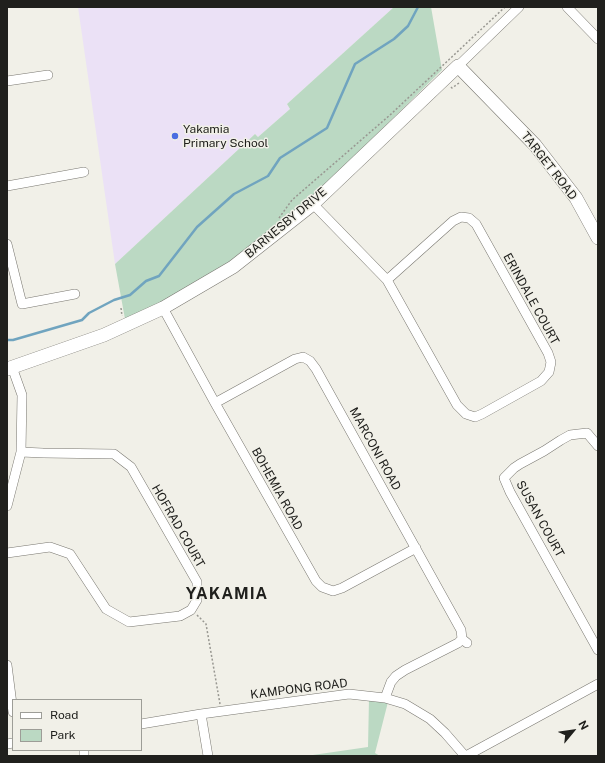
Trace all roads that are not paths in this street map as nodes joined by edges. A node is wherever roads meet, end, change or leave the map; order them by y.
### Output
1 (519, 7) edge
2 (567, 7) edge
3 (598, 39) edge
4 (458, 66) junction
5 (48, 75) dead end
6 (7, 81) edge
7 (84, 172) dead end
8 (7, 186) edge
9 (313, 204) junction
10 (598, 238) edge
11 (7, 244) edge
12 (387, 280) junction
13 (75, 294) dead end
14 (163, 308) junction
15 (10, 368) edge
16 (215, 403) junction
17 (598, 446) edge
18 (21, 452) junction
19 (7, 506) edge
20 (416, 548) junction
21 (7, 553) edge
22 (598, 650) edge
23 (7, 666) edge
24 (598, 684) edge
25 (385, 698) junction
26 (12, 704) edge
27 (201, 714) junction
28 (142, 724) edge
29 (208, 756) edge
30 (465, 756) edge

1 - 4 street, BARNESBY DRIVE
2 - 3 street
4 - 9 street, BARNESBY DRIVE
4 - 10 street, TARGET ROAD
5 - 6 street
7 - 8 street
9 - 12 street, ERINDALE COURT
9 - 14 street, BARNESBY DRIVE
11 - 13 street
12 - 12 street, ERINDALE COURT
14 - 15 street, BARNESBY DRIVE
14 - 16 street, BOHEMIA ROAD
15 - 18 street
16 - 20 street, BOHEMIA ROAD
16 - 20 street, MARCONI ROAD
17 - 22 street, SUSAN COURT
18 - 19 street
18 - 21 street, HOFRAD COURT
20 - 25 street, MARCONI ROAD
23 - 26 street
24 - 30 street
25 - 27 street, KAMPONG ROAD
25 - 30 street, KAMPONG ROAD
27 - 28 street, KAMPONG ROAD
27 - 29 street

